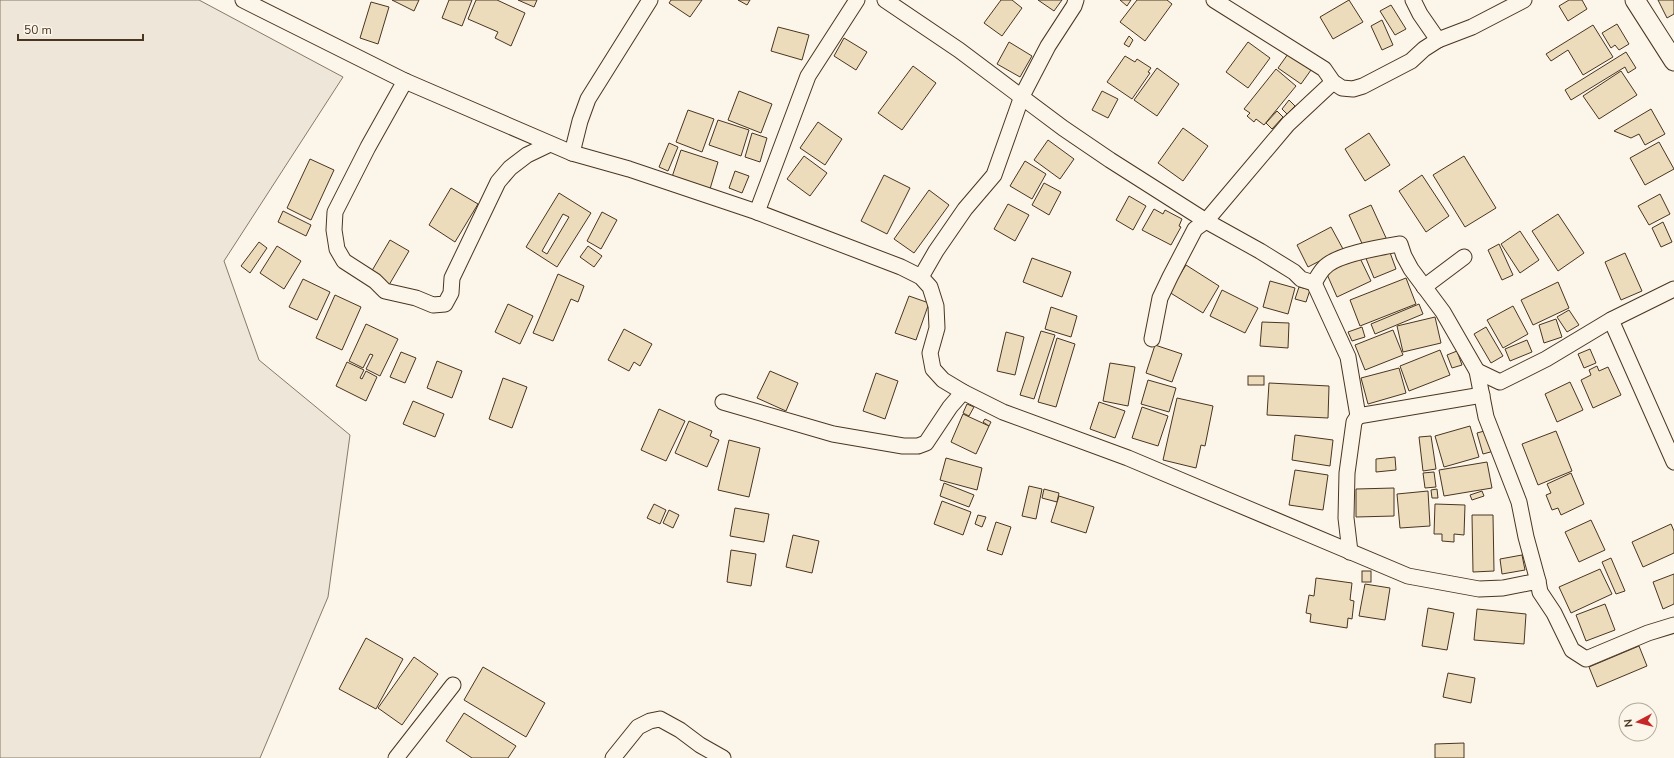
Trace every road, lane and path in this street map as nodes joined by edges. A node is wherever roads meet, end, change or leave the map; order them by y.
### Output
1 (243, 0) edge
2 (650, 0) edge
3 (857, 0) edge
4 (885, 0) edge
5 (1076, 0) edge
6 (1214, 0) edge
7 (1413, 0) edge
8 (1524, 0) edge
9 (1634, 0) edge
10 (1438, 40) junction
11 (1674, 61) edge
12 (405, 81) junction
13 (1333, 82) junction
14 (1022, 96) junction
15 (550, 144) junction
16 (572, 153) junction
17 (757, 212) junction
18 (1206, 221) junction
19 (1464, 257) dead end
20 (921, 277) junction
21 (1314, 283) junction
22 (1424, 287) junction
23 (1674, 289) edge
24 (1611, 320) junction
25 (1152, 339) dead end
26 (1477, 371) junction
27 (963, 392) junction
28 (1482, 395) junction
29 (723, 402) dead end
30 (1358, 416) junction
31 (1674, 462) edge
32 (1350, 552) junction
33 (1538, 581) junction
34 (1674, 625) edge
35 (453, 685) dead end
36 (396, 758) edge
37 (613, 758) edge
38 (723, 758) edge

1 - 12 street
2 - 16 street
3 - 17 street
4 - 14 street
5 - 14 street
6 - 13 street
7 - 10 street
8 - 10 street
9 - 11 street
10 - 13 street
12 - 15 street
12 - 15 street
13 - 18 street
14 - 18 street
14 - 20 street
15 - 16 street
16 - 17 street
17 - 20 street
18 - 21 street
18 - 25 street
19 - 22 street
20 - 27 street
21 - 22 street
21 - 30 street
22 - 26 street
23 - 24 street
24 - 26 street
24 - 31 street
26 - 28 street
27 - 29 street
27 - 32 street
28 - 30 street
28 - 33 street
30 - 32 street
32 - 33 street
33 - 34 street
35 - 36 street
37 - 38 street

